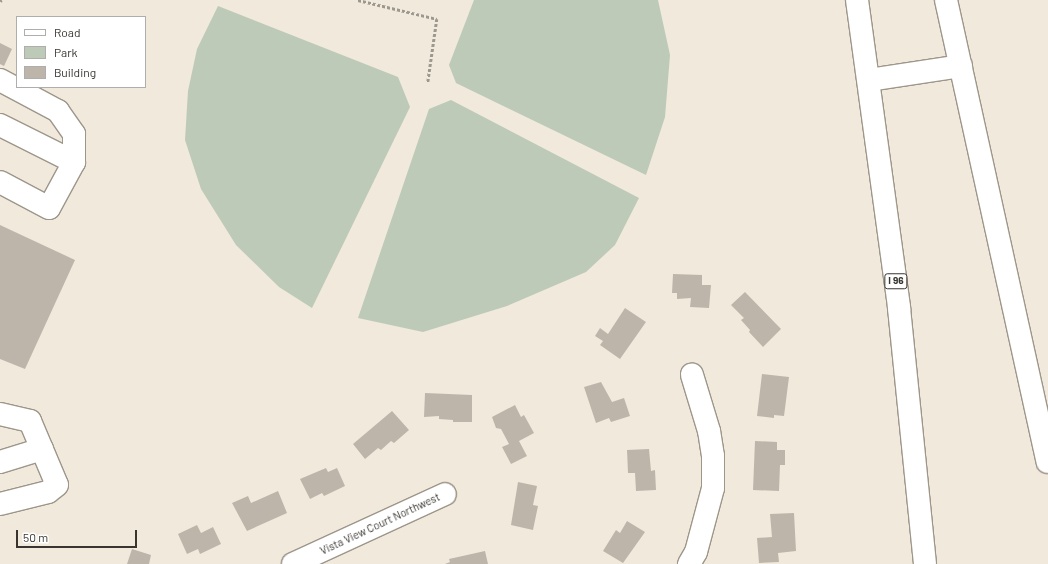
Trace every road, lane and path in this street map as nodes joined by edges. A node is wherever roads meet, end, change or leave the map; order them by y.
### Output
1 (358, 0) edge
2 (857, 0) edge
3 (946, 0) edge
4 (961, 66) junction
5 (0, 80) edge
6 (868, 80) junction
7 (428, 82) dead end
8 (0, 125) edge
9 (74, 162) junction
10 (0, 182) edge
11 (692, 375) dead end
12 (0, 414) edge
13 (42, 450) junction
14 (0, 462) edge
15 (1048, 462) edge
16 (445, 494) dead end
17 (0, 504) edge
18 (293, 564) edge
19 (689, 564) edge
20 (925, 564) edge

1 - 7 path
2 - 6 main road, I 96
3 - 4 main road
4 - 6 main road
4 - 15 main road
5 - 9 main road
6 - 20 main road, I 96
8 - 9 main road
9 - 10 main road
11 - 19 main road
12 - 13 main road
13 - 14 main road
13 - 17 main road
16 - 18 main road, Vista View Court Northwest

